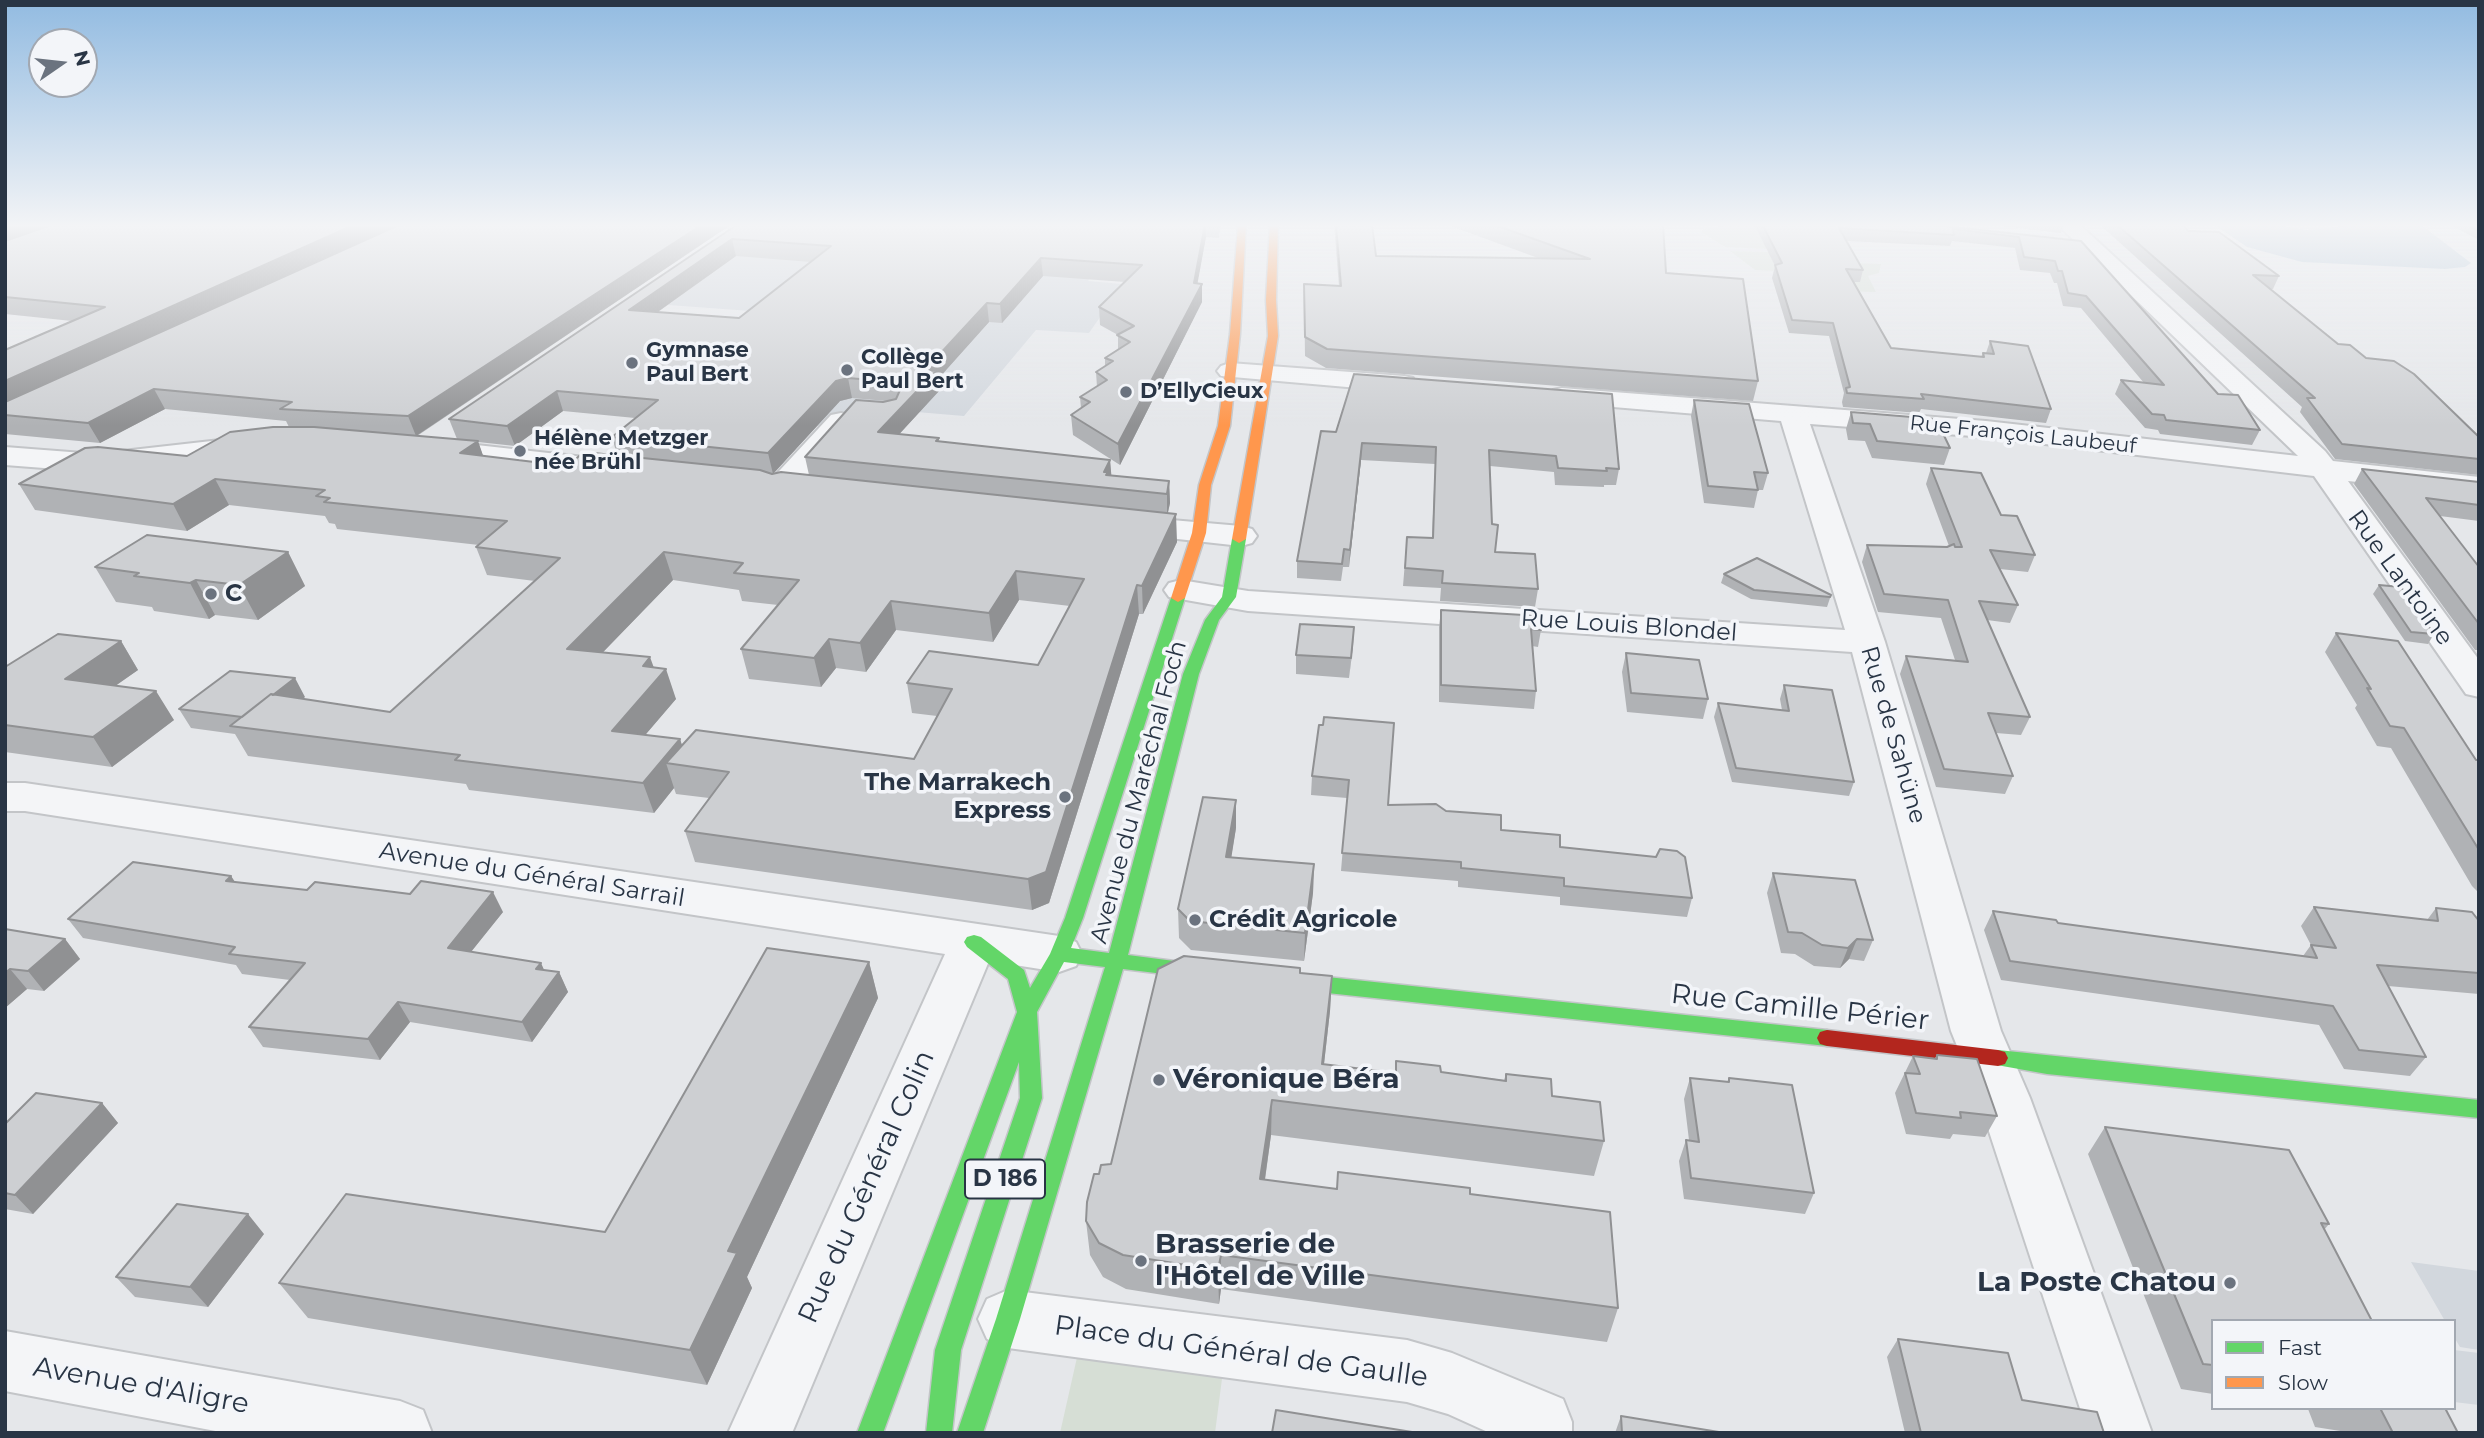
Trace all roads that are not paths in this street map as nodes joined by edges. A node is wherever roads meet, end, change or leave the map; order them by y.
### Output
1 (1237, 291) edge
2 (1271, 291) edge
3 (2139, 291) edge
4 (1230, 371) junction
5 (1269, 372) junction
6 (1425, 385) edge
7 (1534, 394) edge
8 (864, 410) edge
9 (1793, 415) junction
10 (456, 425) edge
11 (272, 443) edge
12 (5, 456) edge
13 (2323, 468) junction
14 (645, 473) edge
15 (2479, 486) edge
16 (820, 493) edge
17 (1097, 522) edge
18 (1199, 533) junction
19 (1241, 536) junction
20 (1181, 590) junction
21 (1229, 597) junction
22 (1867, 642) junction
23 (2479, 686) edge
24 (5, 797) edge
25 (974, 942) junction
26 (1059, 954) junction
27 (1116, 962) junction
28 (1227, 974) edge
29 (1268, 979) edge
30 (1027, 1012) junction
31 (1987, 1057) junction
32 (2479, 1109) edge
33 (1008, 1319) junction
34 (5, 1361) edge
35 (1540, 1427) edge
36 (400, 1433) edge
37 (760, 1433) edge
38 (870, 1433) edge
39 (939, 1433) edge
40 (970, 1433) edge
41 (2120, 1433) edge

1 - 4 main road, Avenue du Maréchal Foch / D 186
2 - 5 main road, Avenue du Maréchal Foch / D 186
3 - 13 street, Rue Lantoine
4 - 5 street
4 - 18 main road, Avenue du Maréchal Foch / D 186
5 - 6 street
5 - 19 main road, Avenue du Maréchal Foch / D 186
7 - 9 street, Rue François Laubeuf
8 - 16 street
9 - 13 street, Rue François Laubeuf
9 - 22 street, Rue de Sahüne
10 - 14 street
11 - 12 street
13 - 15 street, Rue François Laubeuf
13 - 23 street, Rue Lantoine
17 - 18 street
18 - 19 street
18 - 20 main road, Avenue du Maréchal Foch / D 186
19 - 21 main road, Avenue du Maréchal Foch / D 186
20 - 21 street, Rue Louis Blondel
20 - 26 main road, Avenue du Maréchal Foch / D 186
21 - 22 street, Rue Louis Blondel
21 - 27 main road, Avenue du Maréchal Foch / D 186
22 - 31 street, Rue de Sahüne
24 - 25 street, Avenue du Général Sarrail
25 - 26 street, Avenue du Général Sarrail
25 - 30 main road, D 186
25 - 37 street, Rue du Général Colin
26 - 27 main road, Avenue du Maréchal Foch
26 - 30 main road, Avenue du Maréchal Foch / D 186
27 - 28 main road
27 - 33 main road, Avenue du Maréchal Foch / D 186
29 - 31 main road, Rue Camille Périer
30 - 38 main road, Avenue du Maréchal Foch / D 186
30 - 39 main road, D 186
31 - 32 main road, Rue Camille Périer
31 - 41 street, Rue de Sahüne
33 - 35 street, Place du Général de Gaulle
33 - 40 main road, Avenue du Maréchal Foch / D 186
34 - 36 street, Avenue d'Aligre

